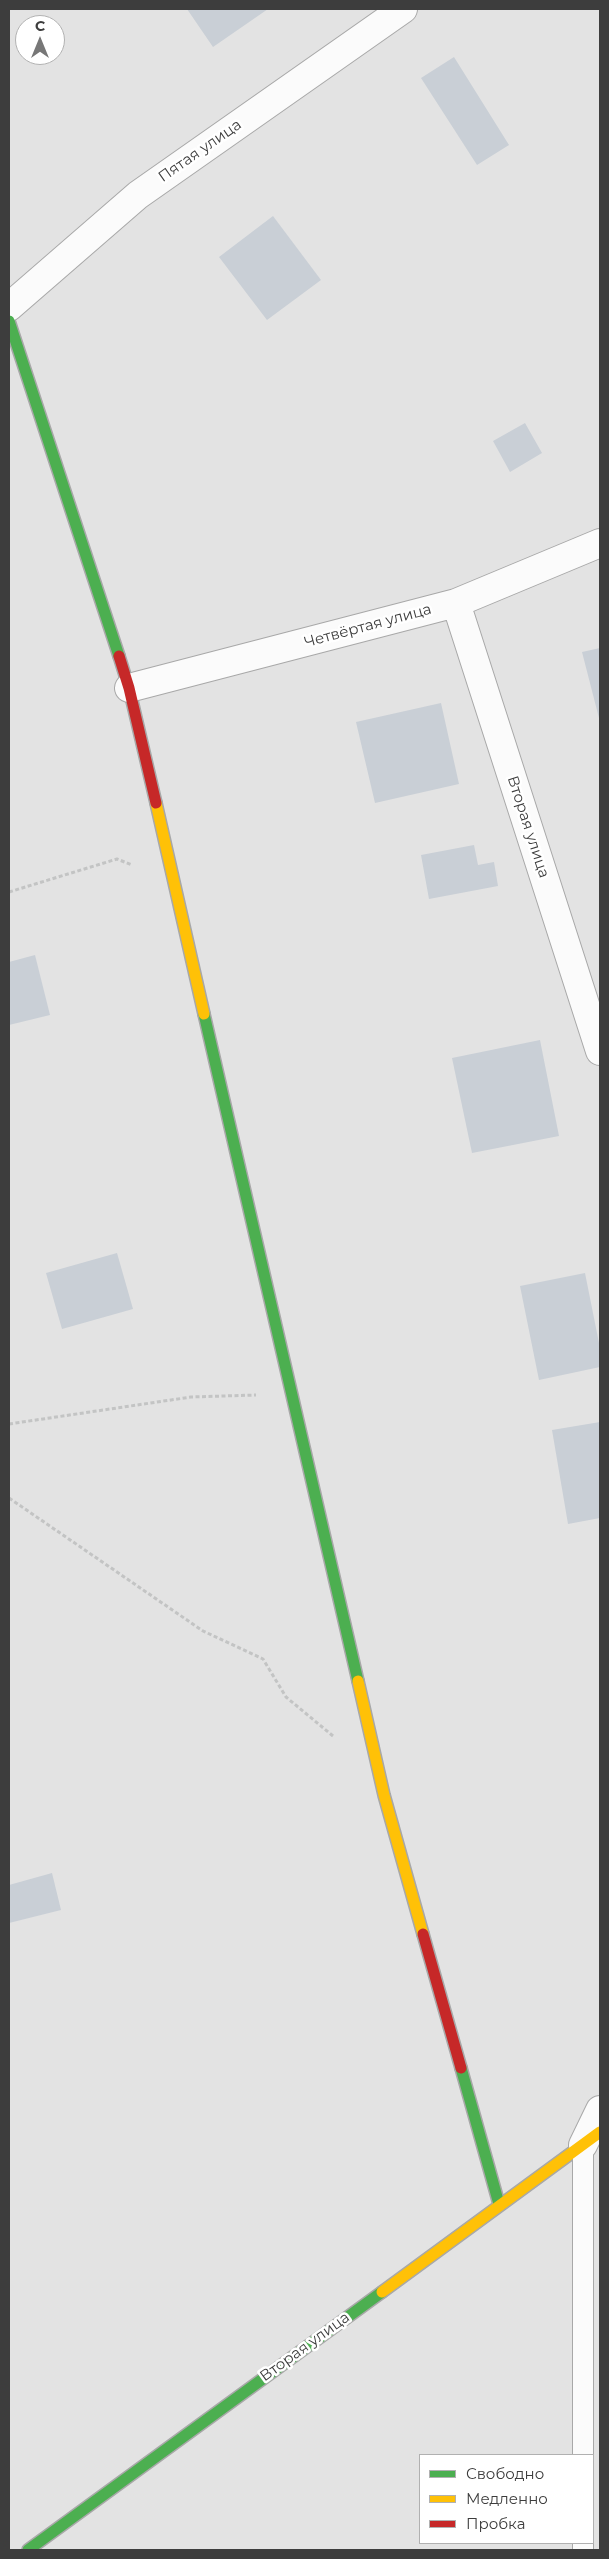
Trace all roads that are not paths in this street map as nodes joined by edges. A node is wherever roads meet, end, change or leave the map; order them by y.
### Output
1 (403, 9) edge
2 (9, 307) edge
3 (9, 321) edge
4 (600, 543) edge
5 (456, 603) junction
6 (129, 688) junction
7 (600, 1051) edge
8 (600, 2110) edge
9 (592, 2138) edge
10 (499, 2204) junction
11 (583, 2454) edge
12 (28, 2550) edge

1 - 2 street, Пятая улица
3 - 6 street
4 - 5 street, Четвёртая улица
5 - 6 street, Четвёртая улица
5 - 7 street, Вторая улица
6 - 10 street
8 - 9 street, Вторая улица
9 - 10 street, Вторая улица
9 - 11 lane
10 - 12 street, Вторая улица

